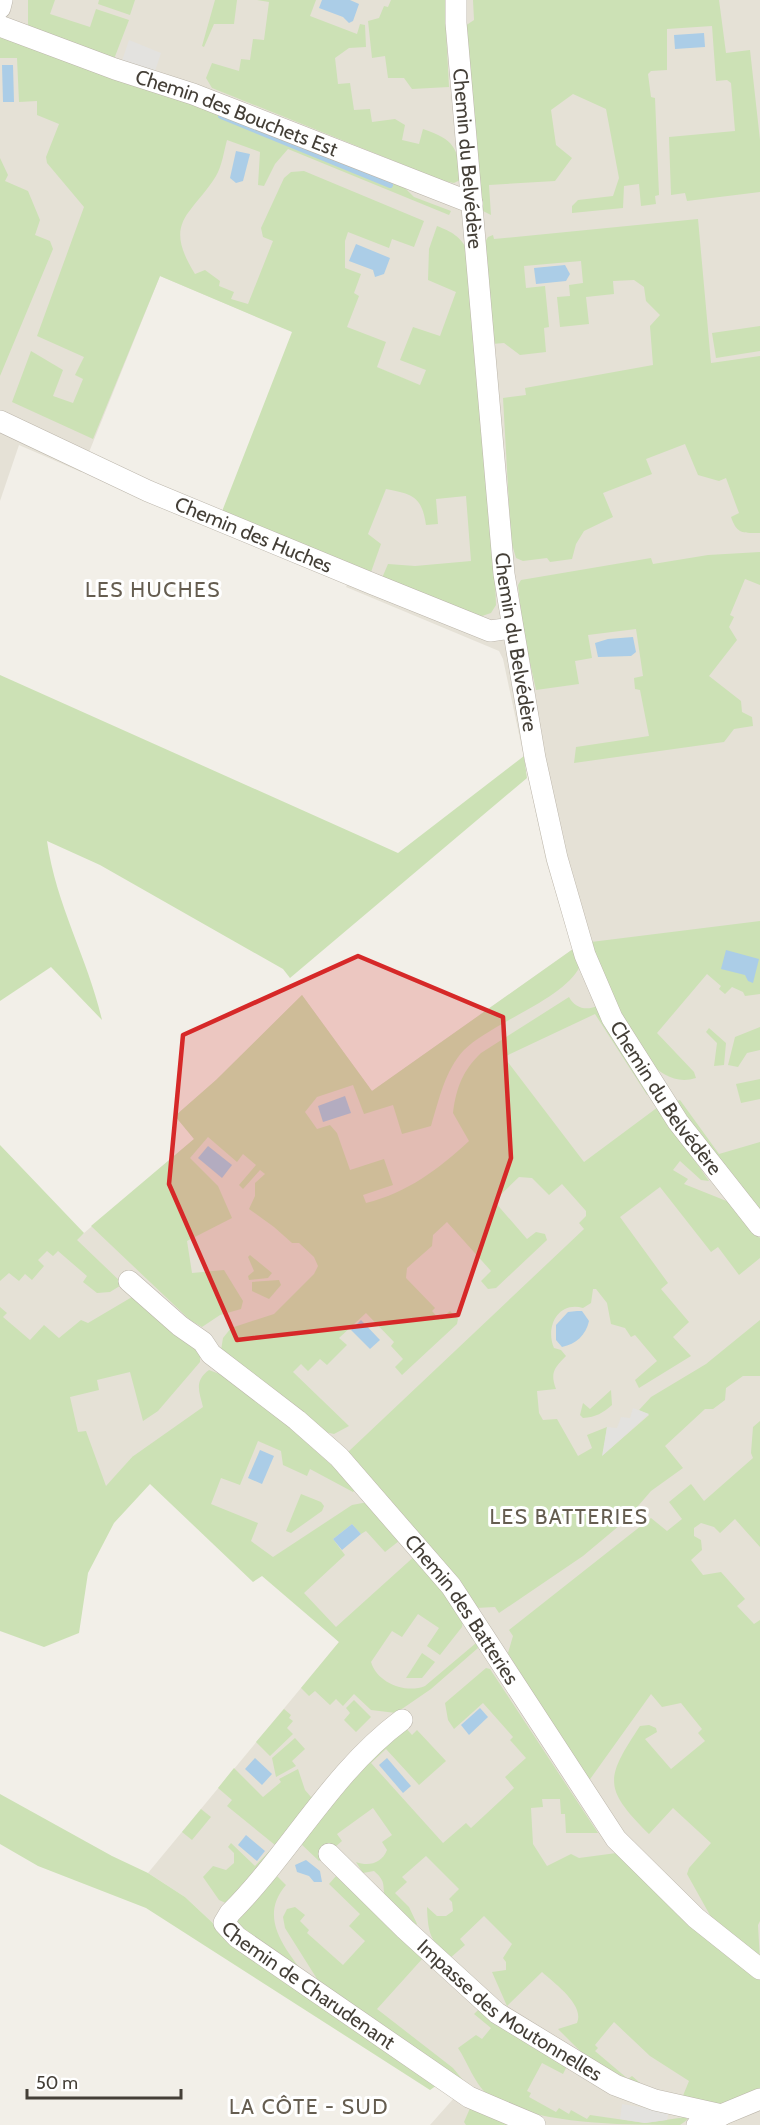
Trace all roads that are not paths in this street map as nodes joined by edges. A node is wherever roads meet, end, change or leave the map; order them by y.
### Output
1 (2, 0) edge
2 (456, 0) edge
3 (0, 8) edge
4 (0, 26) edge
5 (472, 202) junction
6 (0, 421) edge
7 (512, 628) junction
8 (760, 1226) edge
9 (129, 1281) dead end
10 (402, 1720) dead end
11 (329, 1854) dead end
12 (760, 1969) edge
13 (760, 2099) edge
14 (722, 2115) junction
15 (535, 2125) edge
16 (697, 2125) edge

1 - 3 street
2 - 5 street, Chemin du Belvédère
4 - 5 street, Chemin des Bouchets Est
5 - 7 street, Chemin du Belvédère
6 - 7 street, Chemin des Huches
7 - 8 street, Chemin du Belvédère
9 - 12 street, Chemin des Batteries
10 - 15 street, Chemin de Charudenant
11 - 14 street, Impasse des Moutonnelles
13 - 14 street
14 - 16 street

